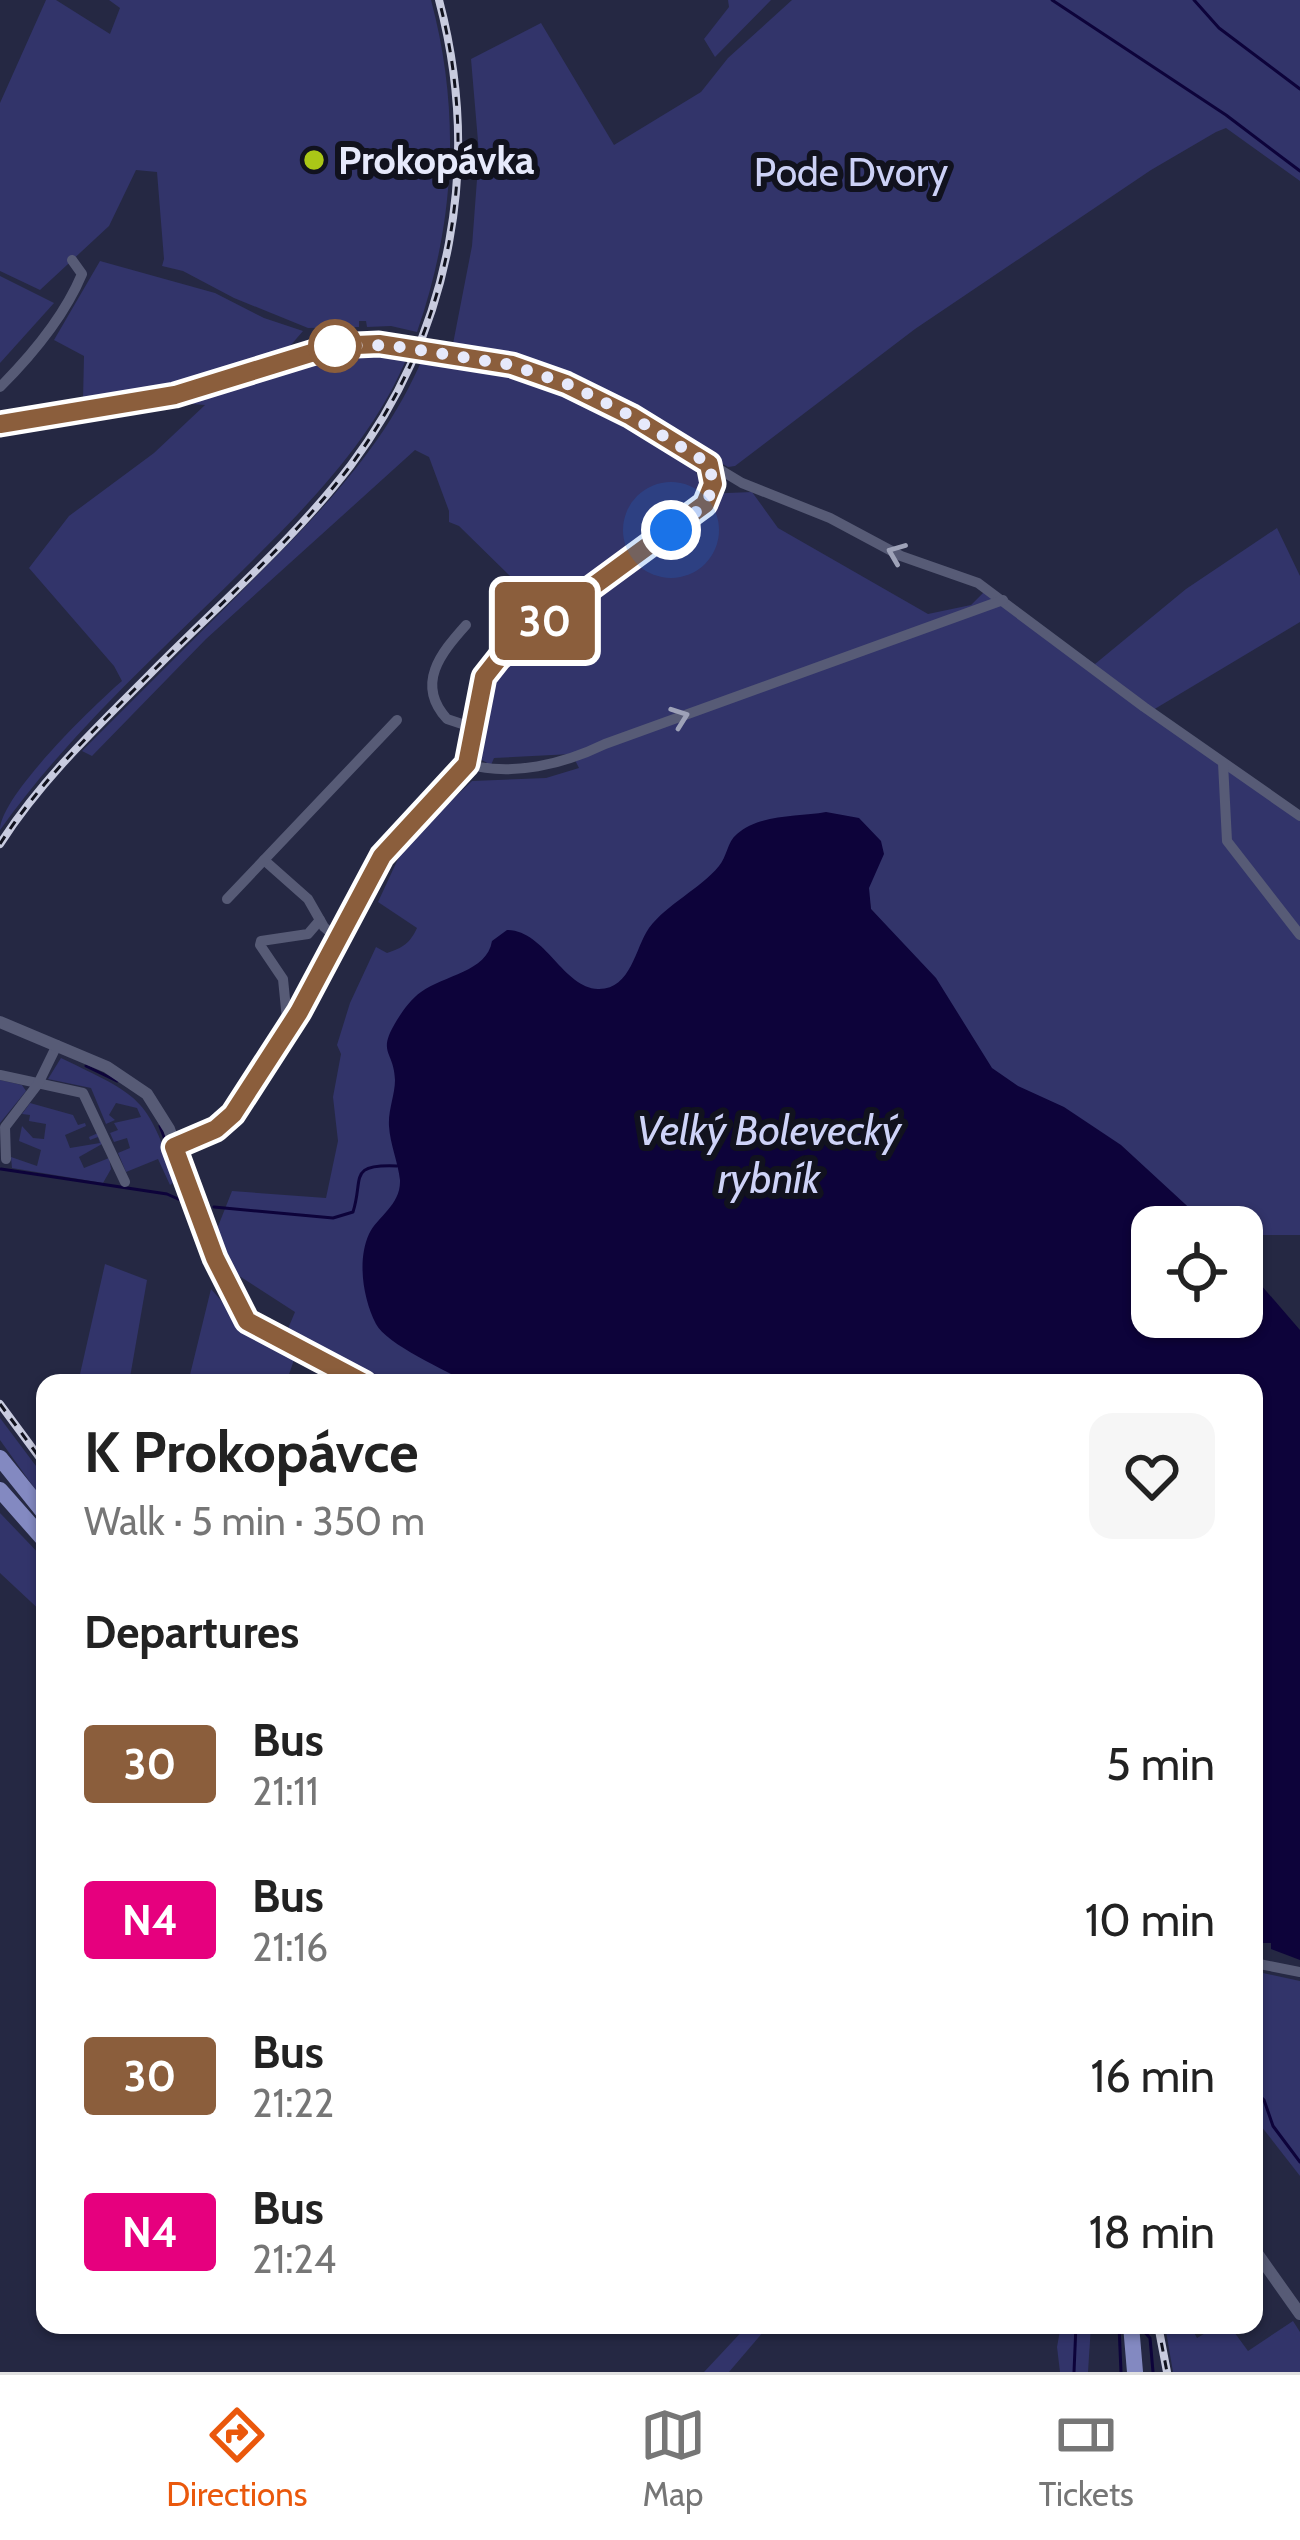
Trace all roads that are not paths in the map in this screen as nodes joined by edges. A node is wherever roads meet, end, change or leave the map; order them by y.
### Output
1 (72, 260) dead end
2 (0, 386) edge
3 (0, 424) edge
4 (709, 464) junction
5 (1003, 600) junction
6 (466, 625) dead end
7 (397, 720) dead end
8 (474, 728) junction
9 (1223, 763) junction
10 (467, 764) junction
11 (1300, 816) edge
12 (264, 860) junction
13 (227, 899) dead end
14 (320, 920) junction
15 (1300, 935) edge
16 (338, 939) junction
17 (283, 979) junction
18 (311, 990) junction
19 (0, 1022) edge
20 (288, 1029) junction
21 (56, 1045) junction
22 (0, 1075) edge
23 (38, 1084) junction
24 (174, 1147) junction
25 (5, 1159) dead end
26 (125, 1182) dead end
27 (347, 1374) edge
28 (0, 1458) edge
29 (0, 1490) edge
30 (36, 1503) edge
31 (36, 1531) edge
32 (1263, 1965) edge
33 (1300, 1972) edge
34 (1263, 2262) edge
35 (1300, 2314) edge
36 (1132, 2334) edge
37 (1136, 2372) edge

1 - 2 street
3 - 4 street, bridge
5 -> 4 street
4 - 8 street
5 - 9 street
10 -> 5 street
6 - 8 street
7 - 12 street
8 - 10 street
9 - 11 street
9 - 15 street
10 - 16 street
12 - 13 street
12 - 14 street
14 - 16 street
14 - 17 street
16 - 18 street
17 - 18 street
17 - 20 street
18 - 20 street
19 - 21 street
20 - 24 street
21 - 23 street
21 - 24 street
22 - 23 street
23 - 25 street
23 - 26 street
24 - 27 street
28 - 30 main road
29 - 31 main road
32 - 33 street
34 - 35 street
36 - 37 main road

